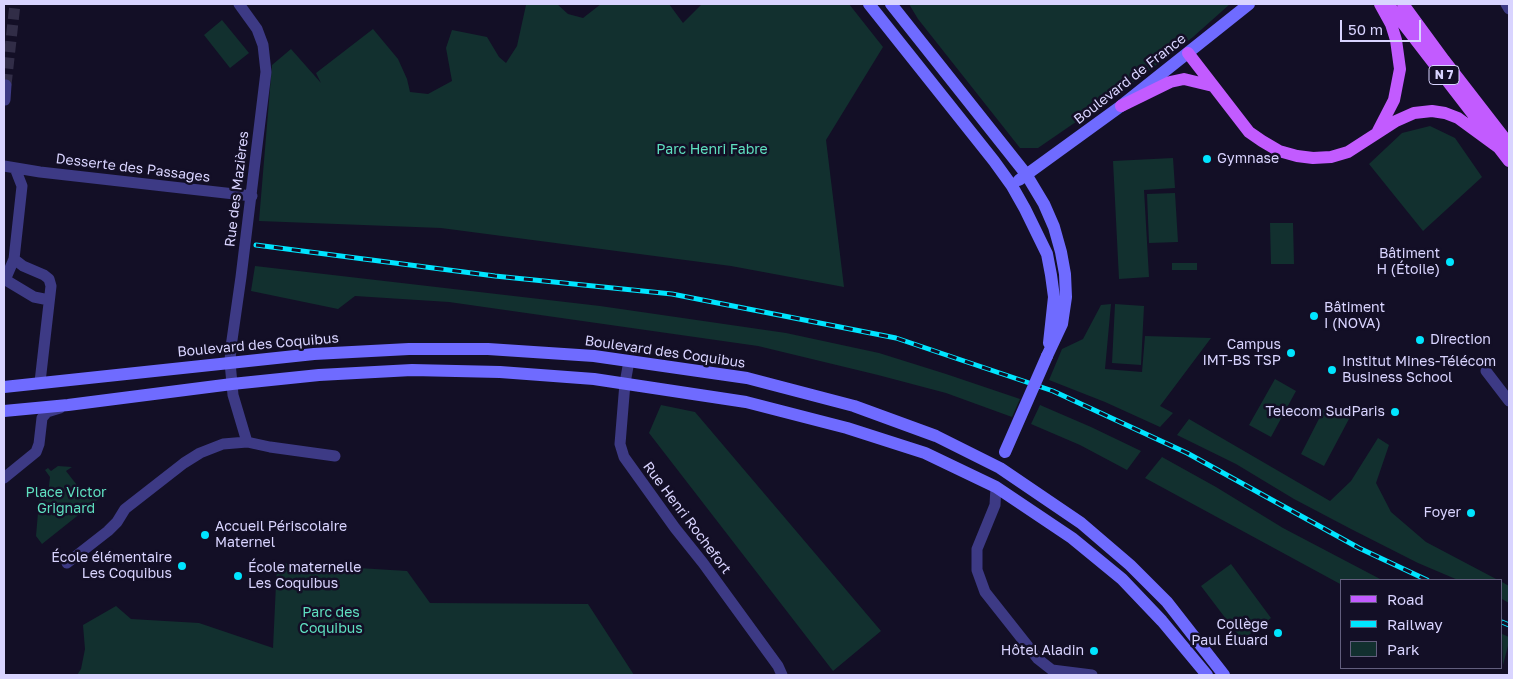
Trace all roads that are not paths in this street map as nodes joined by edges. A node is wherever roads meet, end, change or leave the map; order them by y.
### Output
1 (239, 4) edge
2 (869, 4) edge
3 (891, 4) edge
4 (1249, 4) edge
5 (1380, 4) edge
6 (1388, 4) edge
7 (1403, 4) edge
8 (1506, 4) edge
9 (1509, 8) edge
10 (1188, 53) junction
11 (6, 85) dead end
12 (1212, 86) junction
13 (4, 100) edge
14 (1122, 106) junction
15 (1377, 133) junction
16 (1504, 146) edge
17 (1509, 161) edge
18 (7, 166) edge
19 (40, 172) junction
20 (1026, 174) junction
21 (22, 186) junction
22 (1012, 186) junction
23 (252, 196) junction
24 (14, 260) junction
25 (5, 280) edge
26 (49, 300) junction
27 (1047, 356) junction
28 (629, 361) junction
29 (230, 362) junction
30 (1486, 371) dead end
31 (40, 382) junction
32 (625, 383) junction
33 (232, 384) junction
34 (4, 387) edge
35 (1509, 401) edge
36 (68, 405) junction
37 (4, 410) edge
38 (247, 442) junction
39 (335, 456) dead end
40 (1000, 468) junction
41 (4, 478) edge
42 (996, 487) junction
43 (67, 563) dead end
44 (782, 675) edge
45 (1092, 675) edge
46 (1207, 675) edge
47 (1224, 675) edge

1 - 23 street, Rue des Mazières
2 - 22 main road
3 - 20 main road
4 - 10 main road, Boulevard de France
5 - 15 main road
6 - 16 main road, N 7
7 - 16 main road, N 7
8 - 9 street
10 - 12 main road
10 - 14 main road, Boulevard de France
11 - 13 street
12 - 14 main road
12 - 15 main road
14 - 20 main road, Boulevard de France
15 - 16 main road
16 - 17 main road, N 7
18 - 19 street, Desserte des Passages
18 - 21 street
19 - 21 street
19 - 23 street, Desserte des Passages
20 - 22 main road, Boulevard de France
20 - 27 main road
21 - 24 street
22 - 27 main road
23 - 29 street, Rue des Mazières
24 - 25 street
24 - 26 street
25 - 26 street
26 - 31 street
27 - 40 main road, bridge
28 - 29 main road, Boulevard des Coquibus
28 - 32 street, Rue Henri Rochefort
28 - 40 main road, Boulevard des Coquibus
29 - 31 main road, Boulevard des Coquibus
29 - 33 street, Rue des Mazières
30 - 35 street
31 - 34 main road, Boulevard des Coquibus
32 - 33 main road
32 - 42 main road
32 - 44 street, Rue Henri Rochefort
33 - 36 main road
33 - 38 street, Rue des Mazières
36 - 37 main road
36 - 41 street
38 - 39 street
38 - 43 street
40 - 42 main road
40 - 47 main road, Boulevard des Coquibus
42 - 45 street
42 - 46 main road

